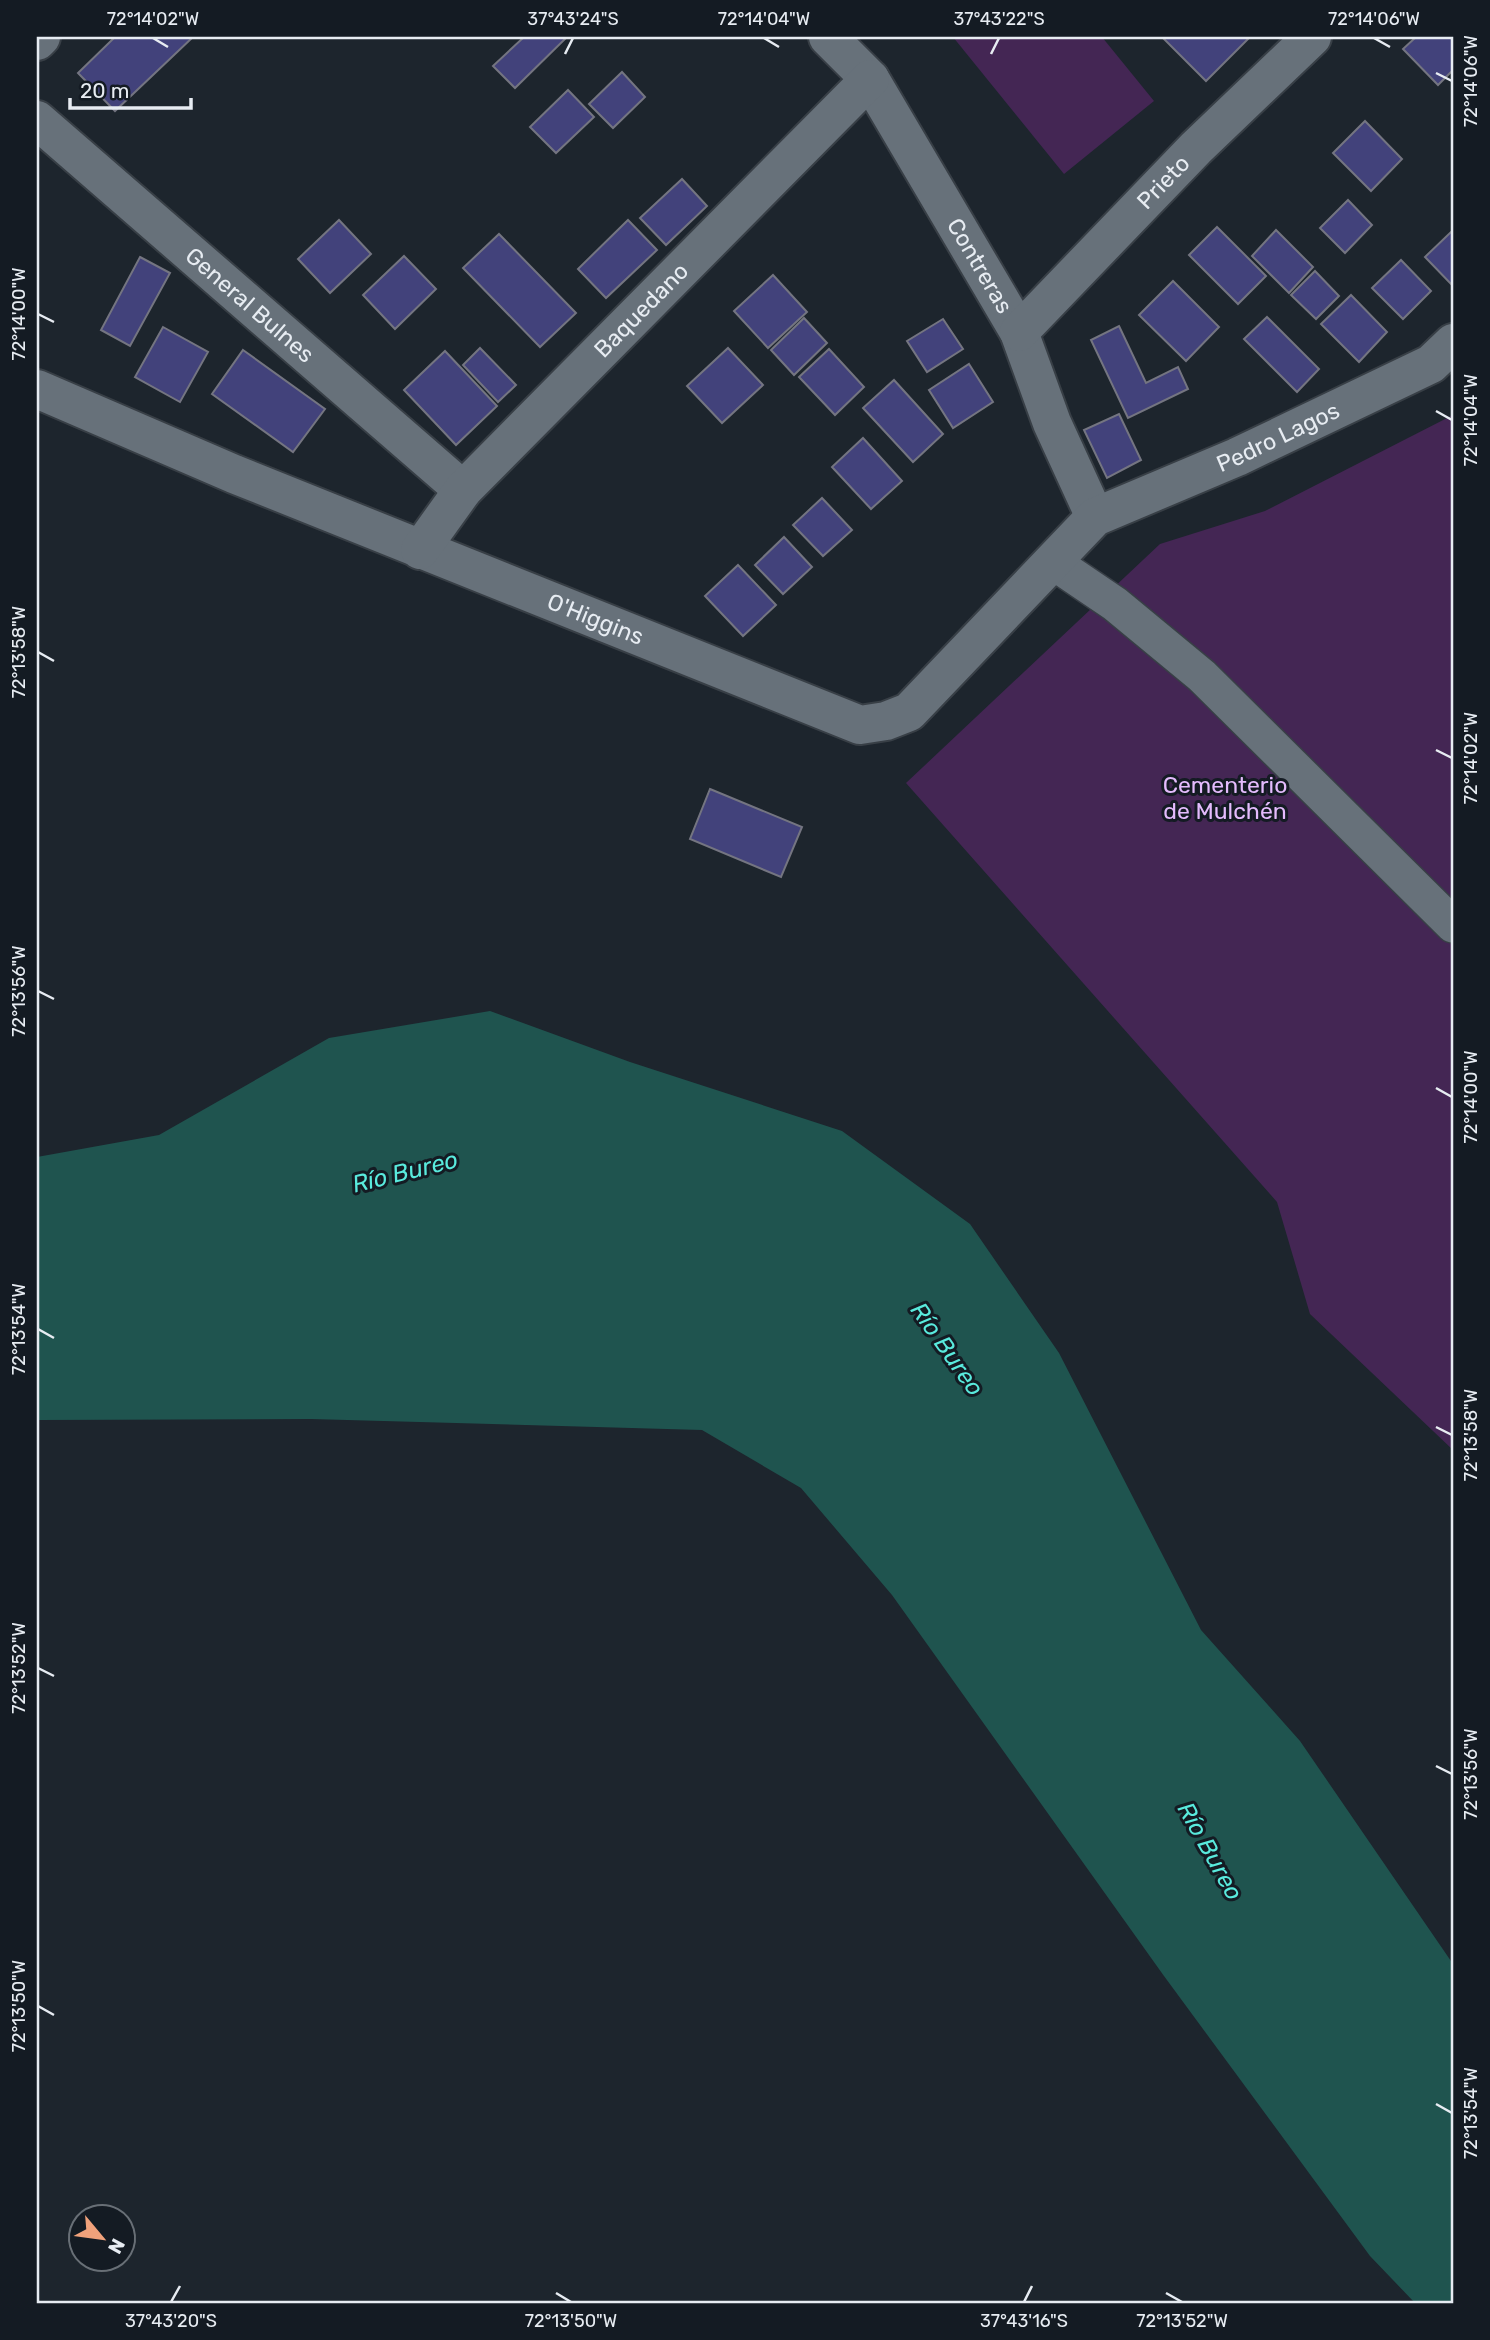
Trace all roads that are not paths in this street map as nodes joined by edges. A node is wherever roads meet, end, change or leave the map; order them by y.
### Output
1 (41, 37) edge
2 (828, 37) edge
3 (1312, 37) edge
4 (37, 41) edge
5 (870, 79) junction
6 (37, 120) edge
7 (1019, 332) junction
8 (1453, 344) edge
9 (37, 389) edge
10 (463, 491) junction
11 (1094, 517) junction
12 (420, 550) junction
13 (1053, 562) junction
14 (1453, 925) edge

1 - 4 street
2 - 5 street, Contreras
3 - 7 street, Prieto
5 - 7 street, Contreras
5 - 10 street, Baquedano
6 - 10 street, General Bulnes
7 - 11 street, Contreras
8 - 11 street, Pedro Lagos
9 - 12 street, O'Higgins
10 - 12 street, Baquedano
11 - 13 street, O'Higgins
12 - 13 street, O'Higgins
13 - 14 street

